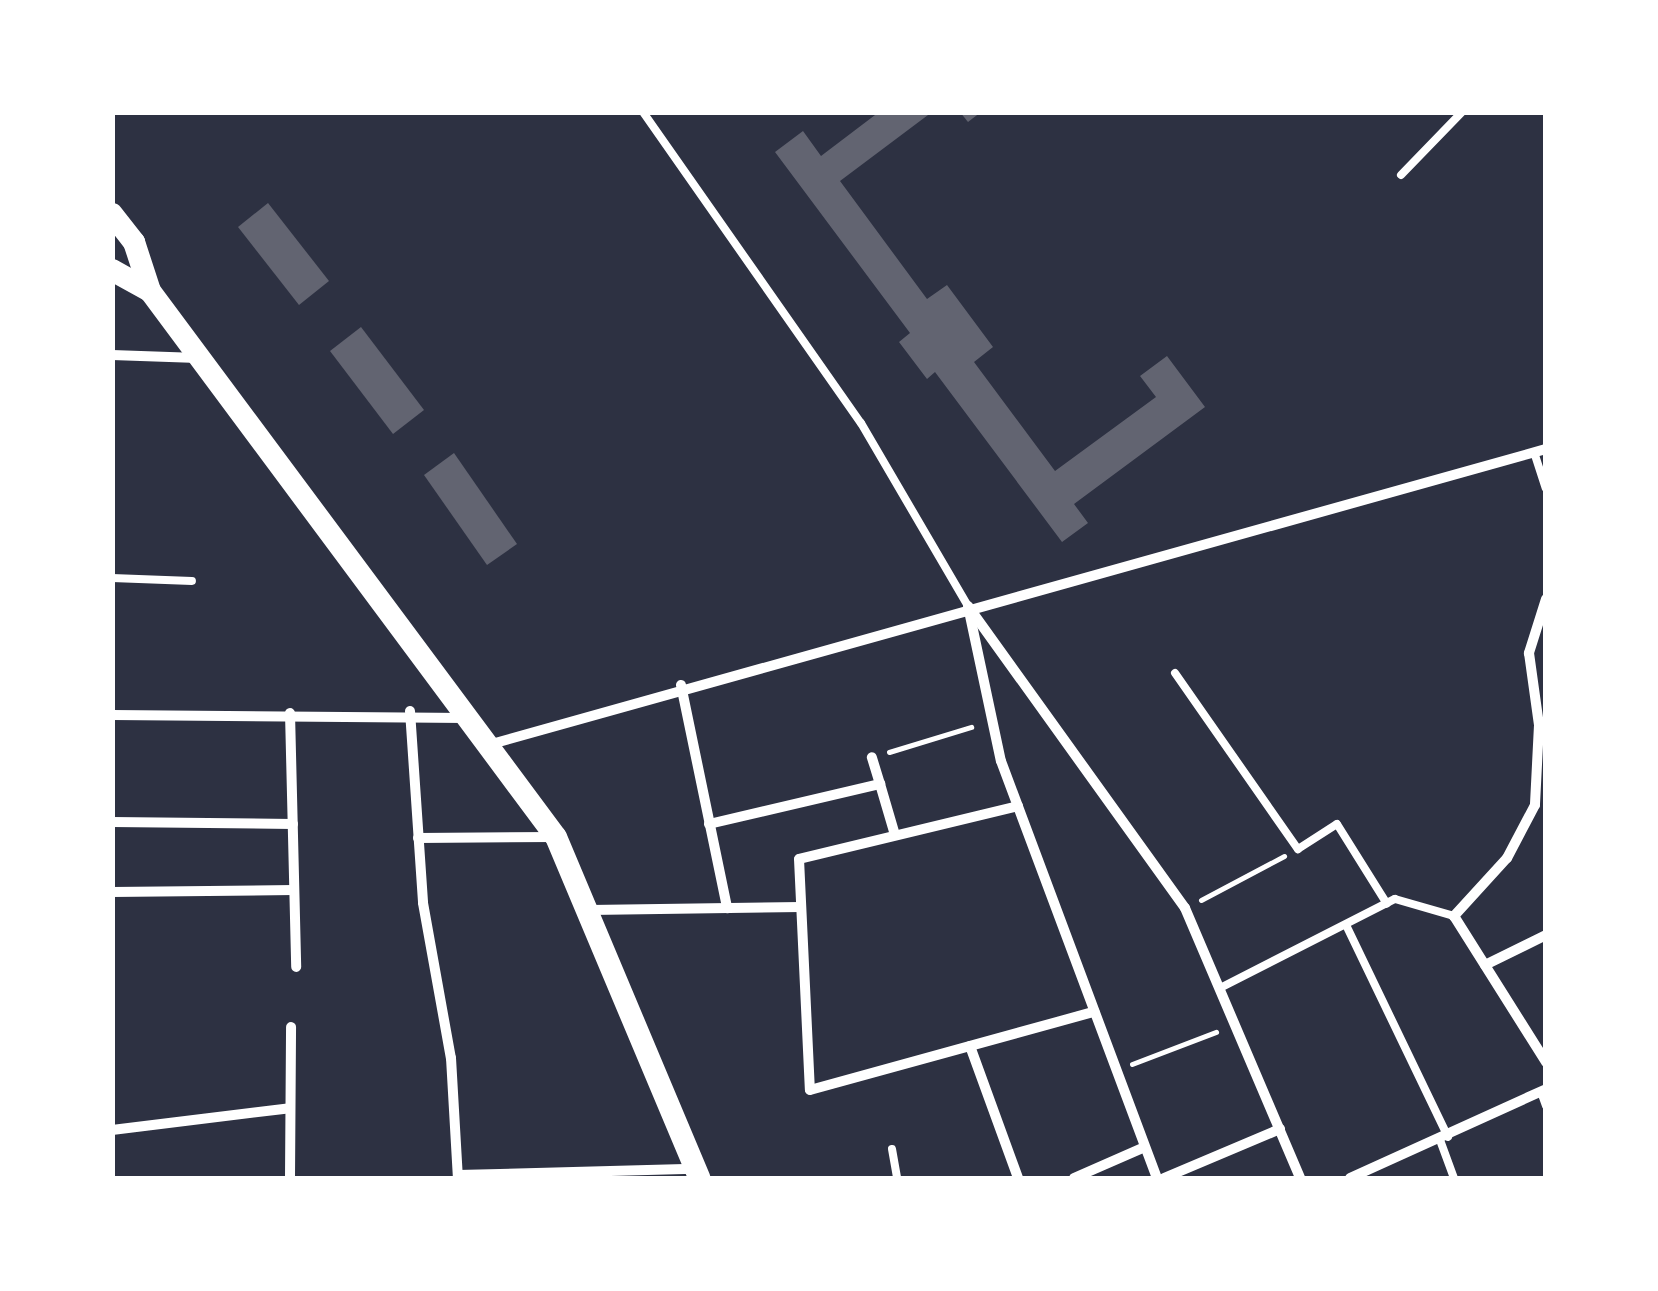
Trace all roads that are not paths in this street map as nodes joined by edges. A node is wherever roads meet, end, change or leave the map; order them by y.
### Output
1 (644, 112) edge
2 (1462, 112) edge
3 (1401, 175) dead end
4 (112, 214) edge
5 (112, 270) edge
6 (150, 292) junction
7 (112, 355) edge
8 (198, 358) junction
9 (1540, 450) edge
10 (1546, 488) edge
11 (112, 578) edge
12 (192, 581) dead end
13 (1546, 599) edge
14 (968, 606) junction
15 (1176, 673) dead end
16 (681, 684) junction
17 (410, 711) junction
18 (290, 713) junction
19 (112, 715) edge
20 (468, 718) junction
21 (488, 745) junction
22 (872, 758) road end
23 (880, 784) junction
24 (1018, 806) junction
25 (112, 822) edge
26 (293, 824) junction
27 (710, 824) junction
28 (896, 836) junction
29 (556, 837) junction
30 (418, 838) junction
31 (294, 890) junction
32 (112, 892) edge
33 (1387, 904) junction
34 (801, 907) junction
35 (726, 908) junction
36 (590, 910) junction
37 (1454, 916) junction
38 (1346, 927) junction
39 (1546, 935) edge
40 (1485, 966) junction
41 (296, 967) dead end
42 (1222, 987) junction
43 (1094, 1012) junction
44 (292, 1027) dead end
45 (970, 1046) junction
46 (1546, 1062) edge
47 (1543, 1091) edge
48 (1546, 1106) edge
49 (290, 1108) junction
50 (1280, 1129) junction
51 (112, 1130) edge
52 (1444, 1139) junction
53 (1145, 1147) junction
54 (892, 1150) dead end
55 (697, 1174) edge
56 (458, 1177) edge
57 (290, 1178) edge
58 (897, 1178) edge
59 (1018, 1178) edge
60 (1074, 1178) edge
61 (1161, 1178) edge
62 (1300, 1178) edge
63 (1350, 1178) edge
64 (1454, 1178) edge

1 - 14 lane
2 - 3 lane
4 - 6 main road
5 - 6 main road
6 - 8 main road
7 - 8 street
8 - 20 main road
9 - 10 lane
9 - 14 street
11 - 12 lane
13 - 37 street
14 - 16 street
14 - 24 street
14 - 42 street
15 - 33 lane
16 - 21 street
16 - 27 street
17 - 18 street
17 - 20 street
17 - 30 street
18 - 19 street
18 - 26 street
20 - 21 main road
21 - 29 main road
22 - 23 street
23 - 27 street
23 - 28 street
24 - 28 street
24 - 43 street
25 - 26 street
26 - 31 street
27 - 35 street
28 - 34 street
29 - 30 street
29 - 36 main road
30 - 56 street
31 - 32 street
31 - 41 street
33 - 37 lane
33 - 38 lane
34 - 35 street
34 - 45 street
35 - 36 street
36 - 55 main road
37 - 40 street
38 - 42 lane
38 - 52 lane
39 - 40 street
40 - 46 street
42 - 50 street
43 - 45 street
43 - 53 street
44 - 49 street
45 - 59 street
47 - 48 lane
47 - 52 street
49 - 51 street
49 - 57 street
50 - 61 street
50 - 62 street
52 - 63 street
52 - 64 lane
53 - 60 street
53 - 61 street
54 - 58 lane
55 - 56 street

